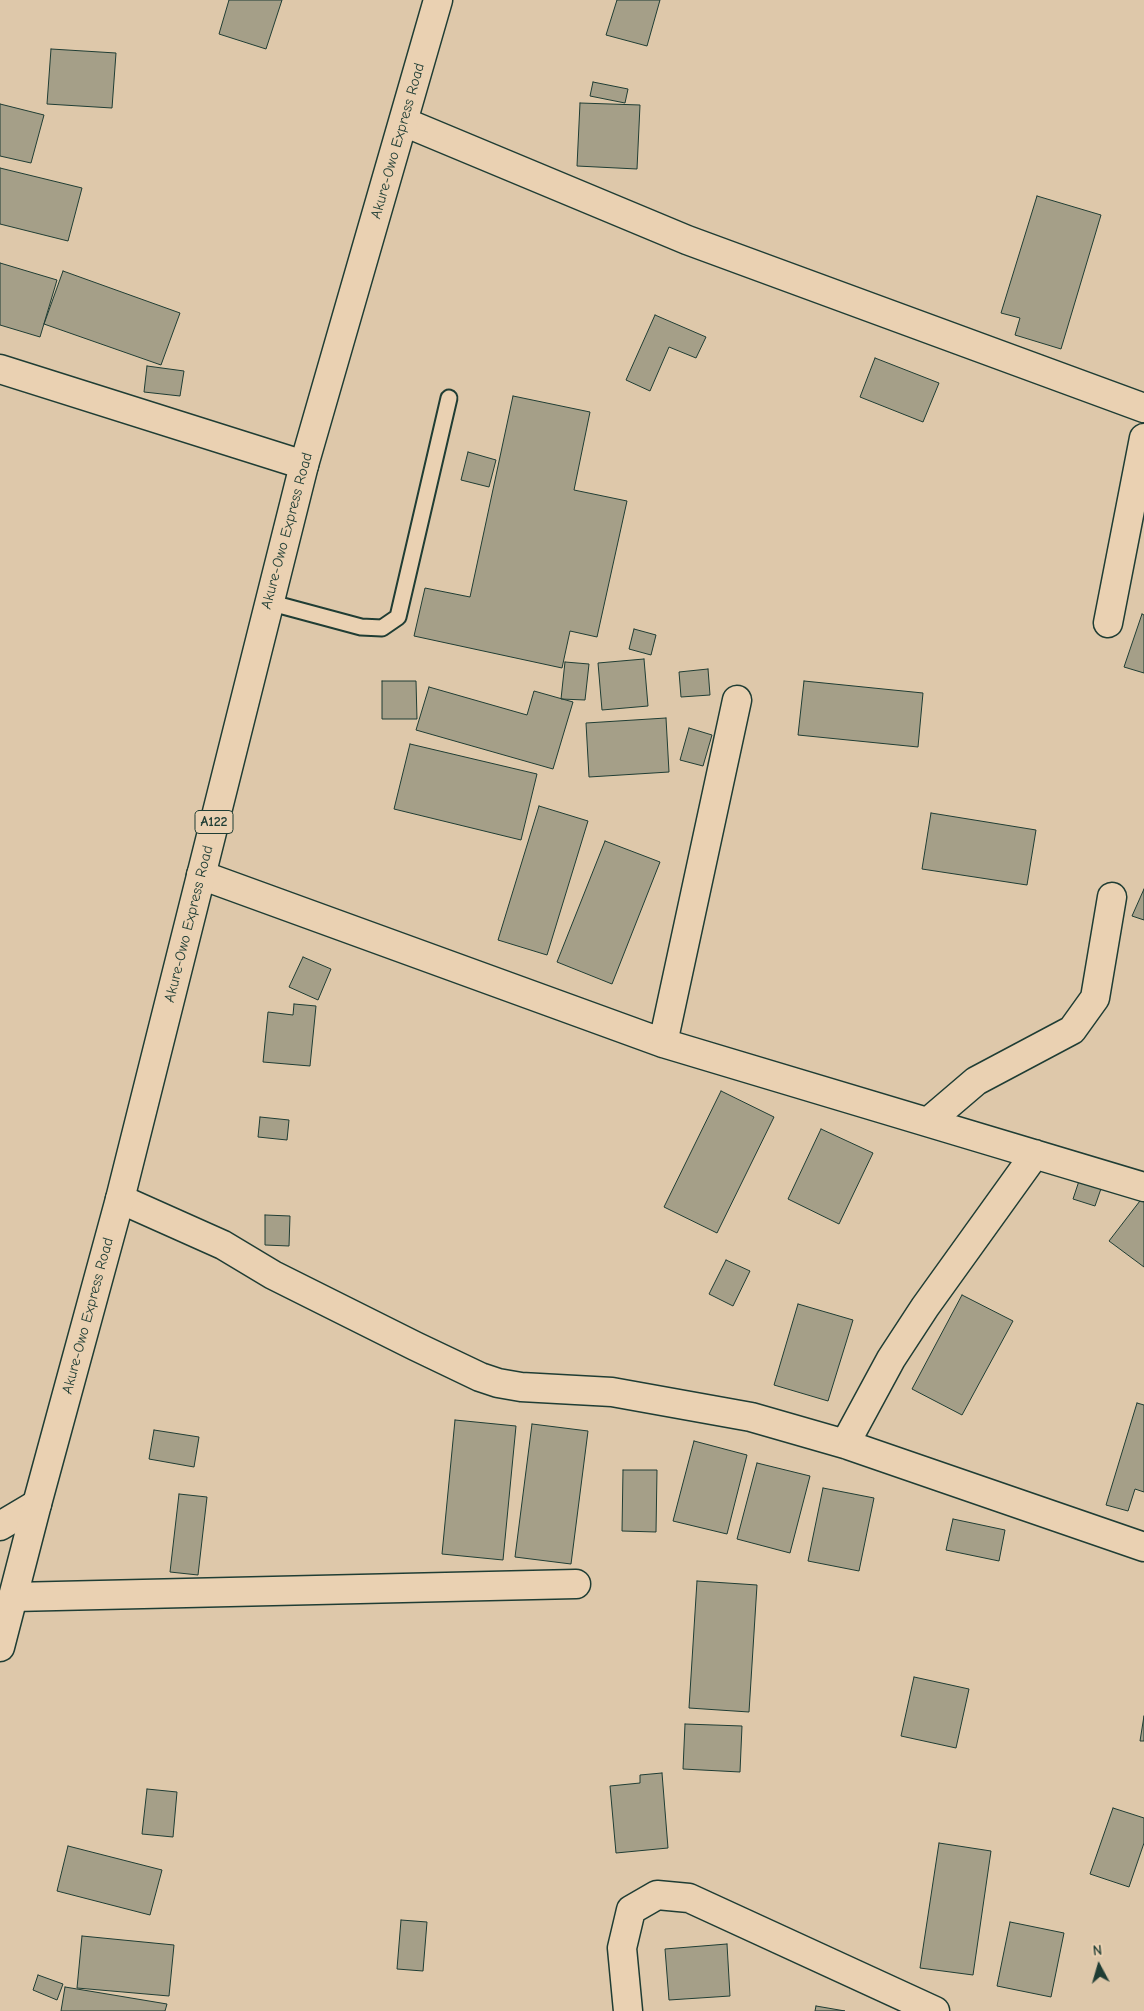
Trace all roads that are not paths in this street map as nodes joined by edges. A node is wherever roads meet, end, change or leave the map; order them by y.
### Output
1 (438, 0) edge
2 (404, 122) junction
3 (0, 369) edge
4 (449, 398) dead end
5 (1144, 408) edge
6 (1144, 438) edge
7 (304, 465) junction
8 (268, 602) junction
9 (1108, 623) dead end
10 (737, 700) dead end
11 (201, 875) junction
12 (1112, 897) dead end
13 (663, 1043) junction
14 (928, 1122) junction
15 (1035, 1154) junction
16 (1144, 1187) edge
17 (120, 1199) junction
18 (845, 1444) junction
19 (37, 1504) junction
20 (0, 1526) edge
21 (1144, 1547) edge
22 (576, 1584) dead end
23 (13, 1597) junction
24 (0, 1647) edge
25 (628, 2011) edge
26 (935, 2011) edge

1 - 2 main road, Akure-Owo Express Road / A122
2 - 5 main road
2 - 7 main road, Akure-Owo Express Road / A122
3 - 7 main road
4 - 8 lane
6 - 9 main road
7 - 8 main road, Akure-Owo Express Road / A122
8 - 11 main road, Akure-Owo Express Road / A122
10 - 13 main road
11 - 13 main road
11 - 17 main road, Akure-Owo Express Road / A122
12 - 14 main road
13 - 14 main road
14 - 15 main road
15 - 16 main road
15 - 18 main road
17 - 18 main road
17 - 19 main road, Akure-Owo Express Road / A122
18 - 21 main road
19 - 20 main road
19 - 23 main road, Akure-Owo Express Road / A122
22 - 23 main road
23 - 24 main road, Akure-Owo Express Road / A122
25 - 26 main road

